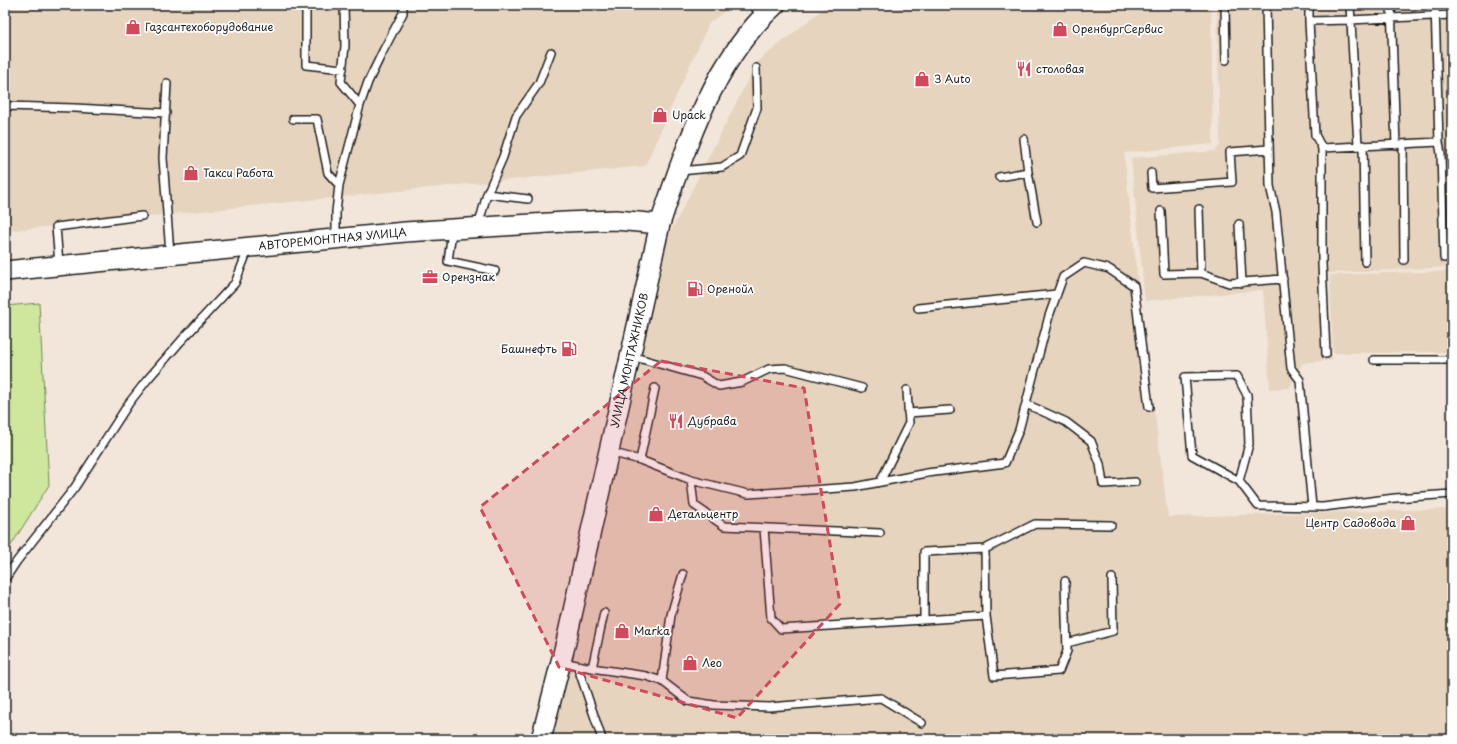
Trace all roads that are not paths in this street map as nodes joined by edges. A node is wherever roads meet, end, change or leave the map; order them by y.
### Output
1 (306, 5) edge
2 (344, 5) edge
3 (403, 5) edge
4 (1225, 5) edge
5 (1266, 5) edge
6 (1309, 5) edge
7 (1350, 5) edge
8 (1391, 5) edge
9 (1435, 5) edge
10 (763, 9) edge
11 (1452, 15) edge
12 (1435, 16) junction
13 (1392, 17) junction
14 (1350, 20) junction
15 (1309, 21) junction
16 (551, 52) dead end
17 (1226, 60) dead end
18 (756, 68) dead end
19 (342, 69) junction
20 (167, 83) dead end
21 (360, 105) junction
22 (5, 106) edge
23 (166, 113) junction
24 (293, 119) dead end
25 (1024, 139) dead end
26 (1439, 142) junction
27 (1399, 144) junction
28 (1361, 145) junction
29 (1322, 148) junction
30 (1269, 149) junction
31 (678, 171) junction
32 (1028, 172) junction
33 (1151, 173) dead end
34 (999, 177) dead end
35 (339, 185) junction
36 (487, 194) junction
37 (528, 199) dead end
38 (1199, 209) dead end
39 (1161, 211) dead end
40 (142, 216) dead end
41 (1037, 222) dead end
42 (660, 224) junction
43 (1239, 224) dead end
44 (478, 227) junction
45 (452, 228) junction
46 (336, 239) junction
47 (248, 248) junction
48 (170, 256) junction
49 (1444, 258) dead end
50 (1404, 260) dead end
51 (1365, 262) dead end
52 (59, 266) junction
53 (5, 271) edge
54 (495, 271) dead end
55 (1201, 273) junction
56 (1283, 279) junction
57 (1242, 282) junction
58 (1057, 294) junction
59 (918, 308) dead end
60 (1326, 354) dead end
61 (630, 356) junction
62 (1374, 360) dead end
63 (1452, 360) edge
64 (655, 388) dead end
65 (862, 388) dead end
66 (907, 390) dead end
67 (1026, 404) junction
68 (1149, 407) dead end
69 (950, 410) dead end
70 (908, 413) junction
71 (608, 451) junction
72 (640, 460) junction
73 (691, 480) junction
74 (1239, 481) junction
75 (880, 482) junction
76 (1135, 482) dead end
77 (1452, 494) edge
78 (1312, 507) junction
79 (1111, 525) dead end
80 (764, 528) junction
81 (880, 532) dead end
82 (985, 549) junction
83 (684, 574) dead end
84 (1112, 578) dead end
85 (5, 579) edge
86 (1065, 581) dead end
87 (604, 613) dead end
88 (986, 616) junction
89 (924, 620) junction
90 (1066, 643) junction
91 (569, 663) junction
92 (592, 668) junction
93 (662, 681) junction
94 (922, 723) dead end
95 (541, 739) edge
96 (602, 739) edge

1 - 19 lane
2 - 19 lane
3 - 21 lane
4 - 17 lane
5 - 30 lane
6 - 15 lane
7 - 14 lane
8 - 13 lane
9 - 12 lane
10 - 31 main road, УЛИЦА МОНТАЖНИКОВ
11 - 12 lane
12 - 13 lane
12 - 26 lane
13 - 14 lane
13 - 27 lane
14 - 15 lane
14 - 28 lane
15 - 29 lane
16 - 36 lane
18 - 31 lane
19 - 21 lane
20 - 23 lane
21 - 35 lane
22 - 23 lane
23 - 48 lane
24 - 35 lane
25 - 32 lane
26 - 27 lane
26 - 49 lane
27 - 28 lane
27 - 50 lane
28 - 29 lane
28 - 51 lane
29 - 60 lane
30 - 33 lane
30 - 56 lane
31 - 42 main road, УЛИЦА МОНТАЖНИКОВ
32 - 34 lane
32 - 41 lane
35 - 46 lane
36 - 37 lane
36 - 44 lane
38 - 55 lane
39 - 55 lane
40 - 52 lane
42 - 44 main road, АВТОРЕМОНТНАЯ УЛИЦА
42 - 61 main road, УЛИЦА МОНТАЖНИКОВ
43 - 57 lane
44 - 45 main road, АВТОРЕМОНТНАЯ УЛИЦА
45 - 46 main road, АВТОРЕМОНТНАЯ УЛИЦА
45 - 54 lane
46 - 47 main road, АВТОРЕМОНТНАЯ УЛИЦА
47 - 48 main road, АВТОРЕМОНТНАЯ УЛИЦА
47 - 85 lane
48 - 52 main road, АВТОРЕМОНТНАЯ УЛИЦА
52 - 53 main road, АВТОРЕМОНТНАЯ УЛИЦА
55 - 57 lane
56 - 57 lane
56 - 78 lane
58 - 59 lane
58 - 67 lane
58 - 68 lane
61 - 65 lane
61 - 71 main road, УЛИЦА МОНТАЖНИКОВ
62 - 63 lane
64 - 72 lane
66 - 70 lane
67 - 75 lane
67 - 76 lane
69 - 70 lane
70 - 75 lane
71 - 72 lane
71 - 91 main road, УЛИЦА МОНТАЖНИКОВ
72 - 73 lane
73 - 75 lane
73 - 80 lane
74 - 74 lane
74 - 78 lane
77 - 78 lane
79 - 82 lane
80 - 81 lane
80 - 89 lane
82 - 88 lane
82 - 89 lane
83 - 93 lane
84 - 90 lane
86 - 90 lane
87 - 92 lane
88 - 89 lane
88 - 90 lane
91 - 92 lane
91 - 95 main road, УЛИЦА МОНТАЖНИКОВ
91 - 96 lane
92 - 93 lane
93 - 94 lane

